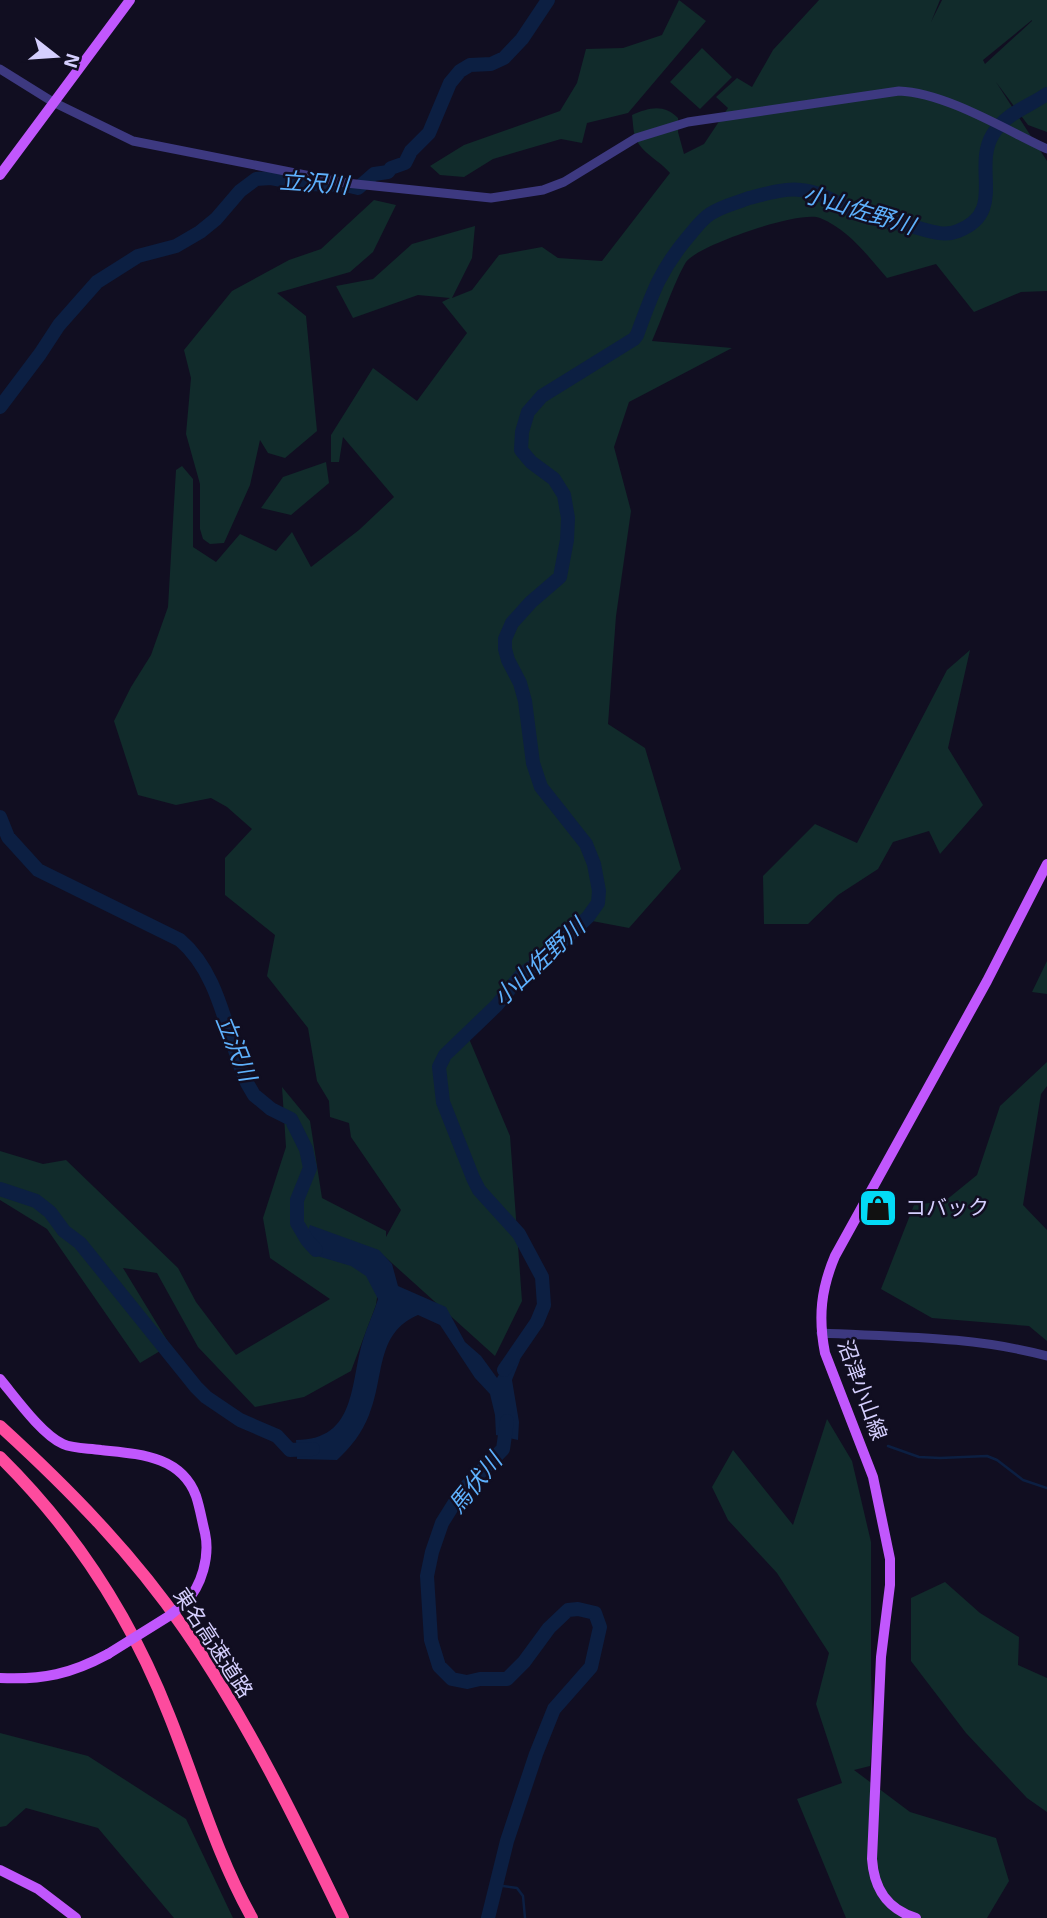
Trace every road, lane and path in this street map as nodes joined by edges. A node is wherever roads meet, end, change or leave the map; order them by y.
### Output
1 (130, 0) edge
2 (0, 69) edge
3 (53, 102) junction
4 (1047, 149) edge
5 (0, 175) edge
6 (1047, 864) edge
7 (821, 1333) junction
8 (1047, 1356) edge
9 (0, 1379) edge
10 (0, 1426) edge
11 (0, 1457) edge
12 (0, 1678) edge
13 (0, 1870) edge
14 (76, 1918) edge
15 (251, 1918) edge
16 (343, 1918) edge
17 (916, 1918) edge

1 - 3 main road
2 - 3 street
3 - 4 street
3 - 5 main road
6 - 7 main road, 沼津小山線
7 - 8 street
7 - 17 main road, 沼津小山線
9 - 12 main road, bridge
10 - 16 highway, 東名高速道路
11 - 15 highway
13 - 14 main road

